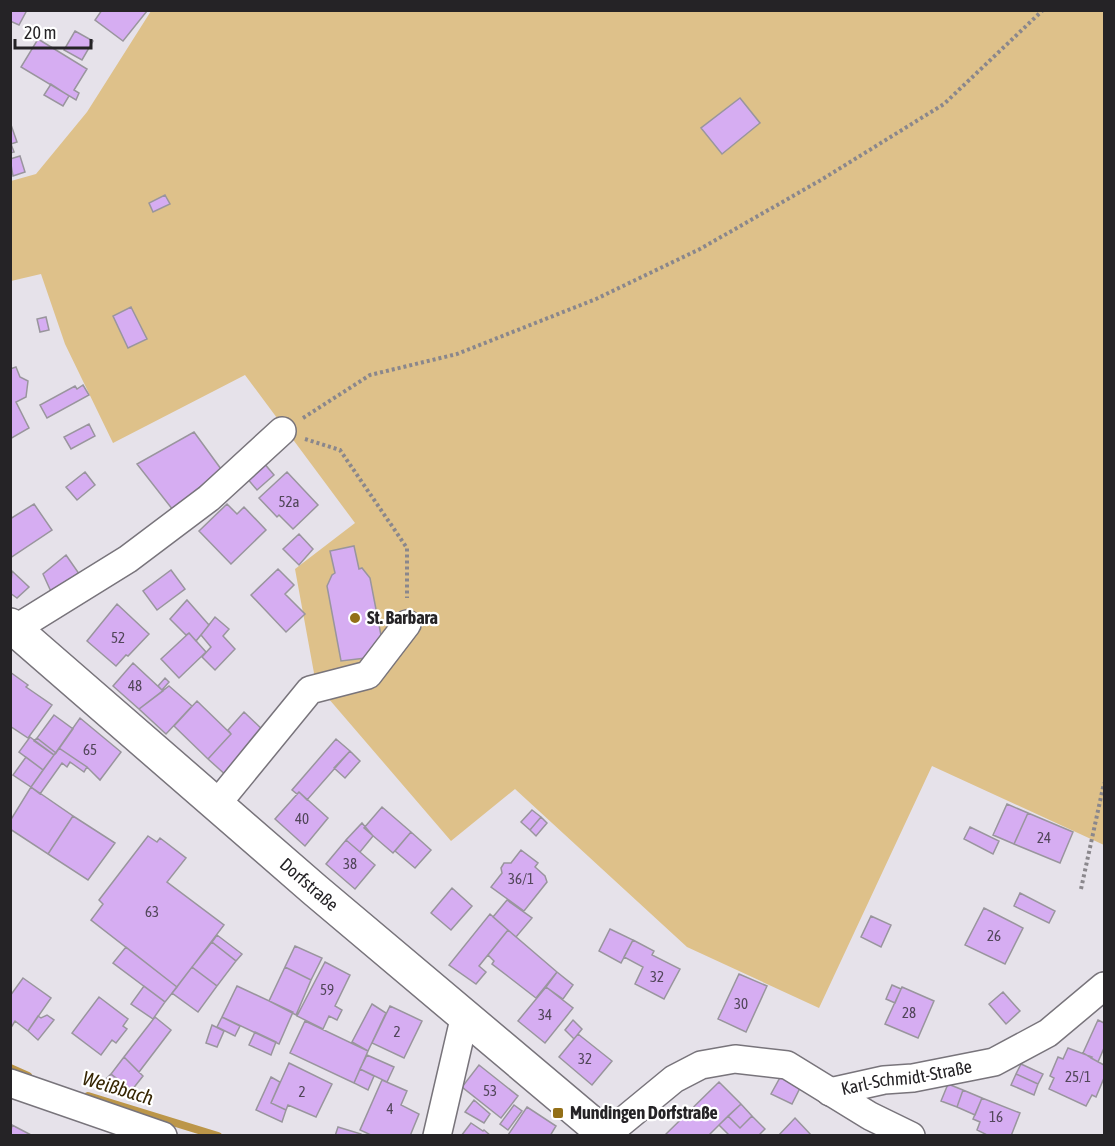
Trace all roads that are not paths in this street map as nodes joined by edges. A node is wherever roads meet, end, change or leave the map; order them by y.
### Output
1 (282, 431) road end
2 (407, 624) road end
3 (13, 627) edge
4 (216, 805) junction
5 (1104, 986) edge
6 (465, 1015) junction
7 (10, 1083) edge
8 (830, 1092) junction
9 (607, 1135) edge
10 (163, 1136) edge
11 (437, 1136) edge
12 (911, 1136) edge

1 - 3 street, Dorfstraße
2 - 4 street
3 - 4 street, Dorfstraße
4 - 6 street, Dorfstraße
5 - 8 street, Karl-Schmidt-Straße
6 - 9 street, Dorfstraße
6 - 11 street
7 - 10 street
8 - 9 street, Karl-Schmidt-Straße
8 - 12 street

